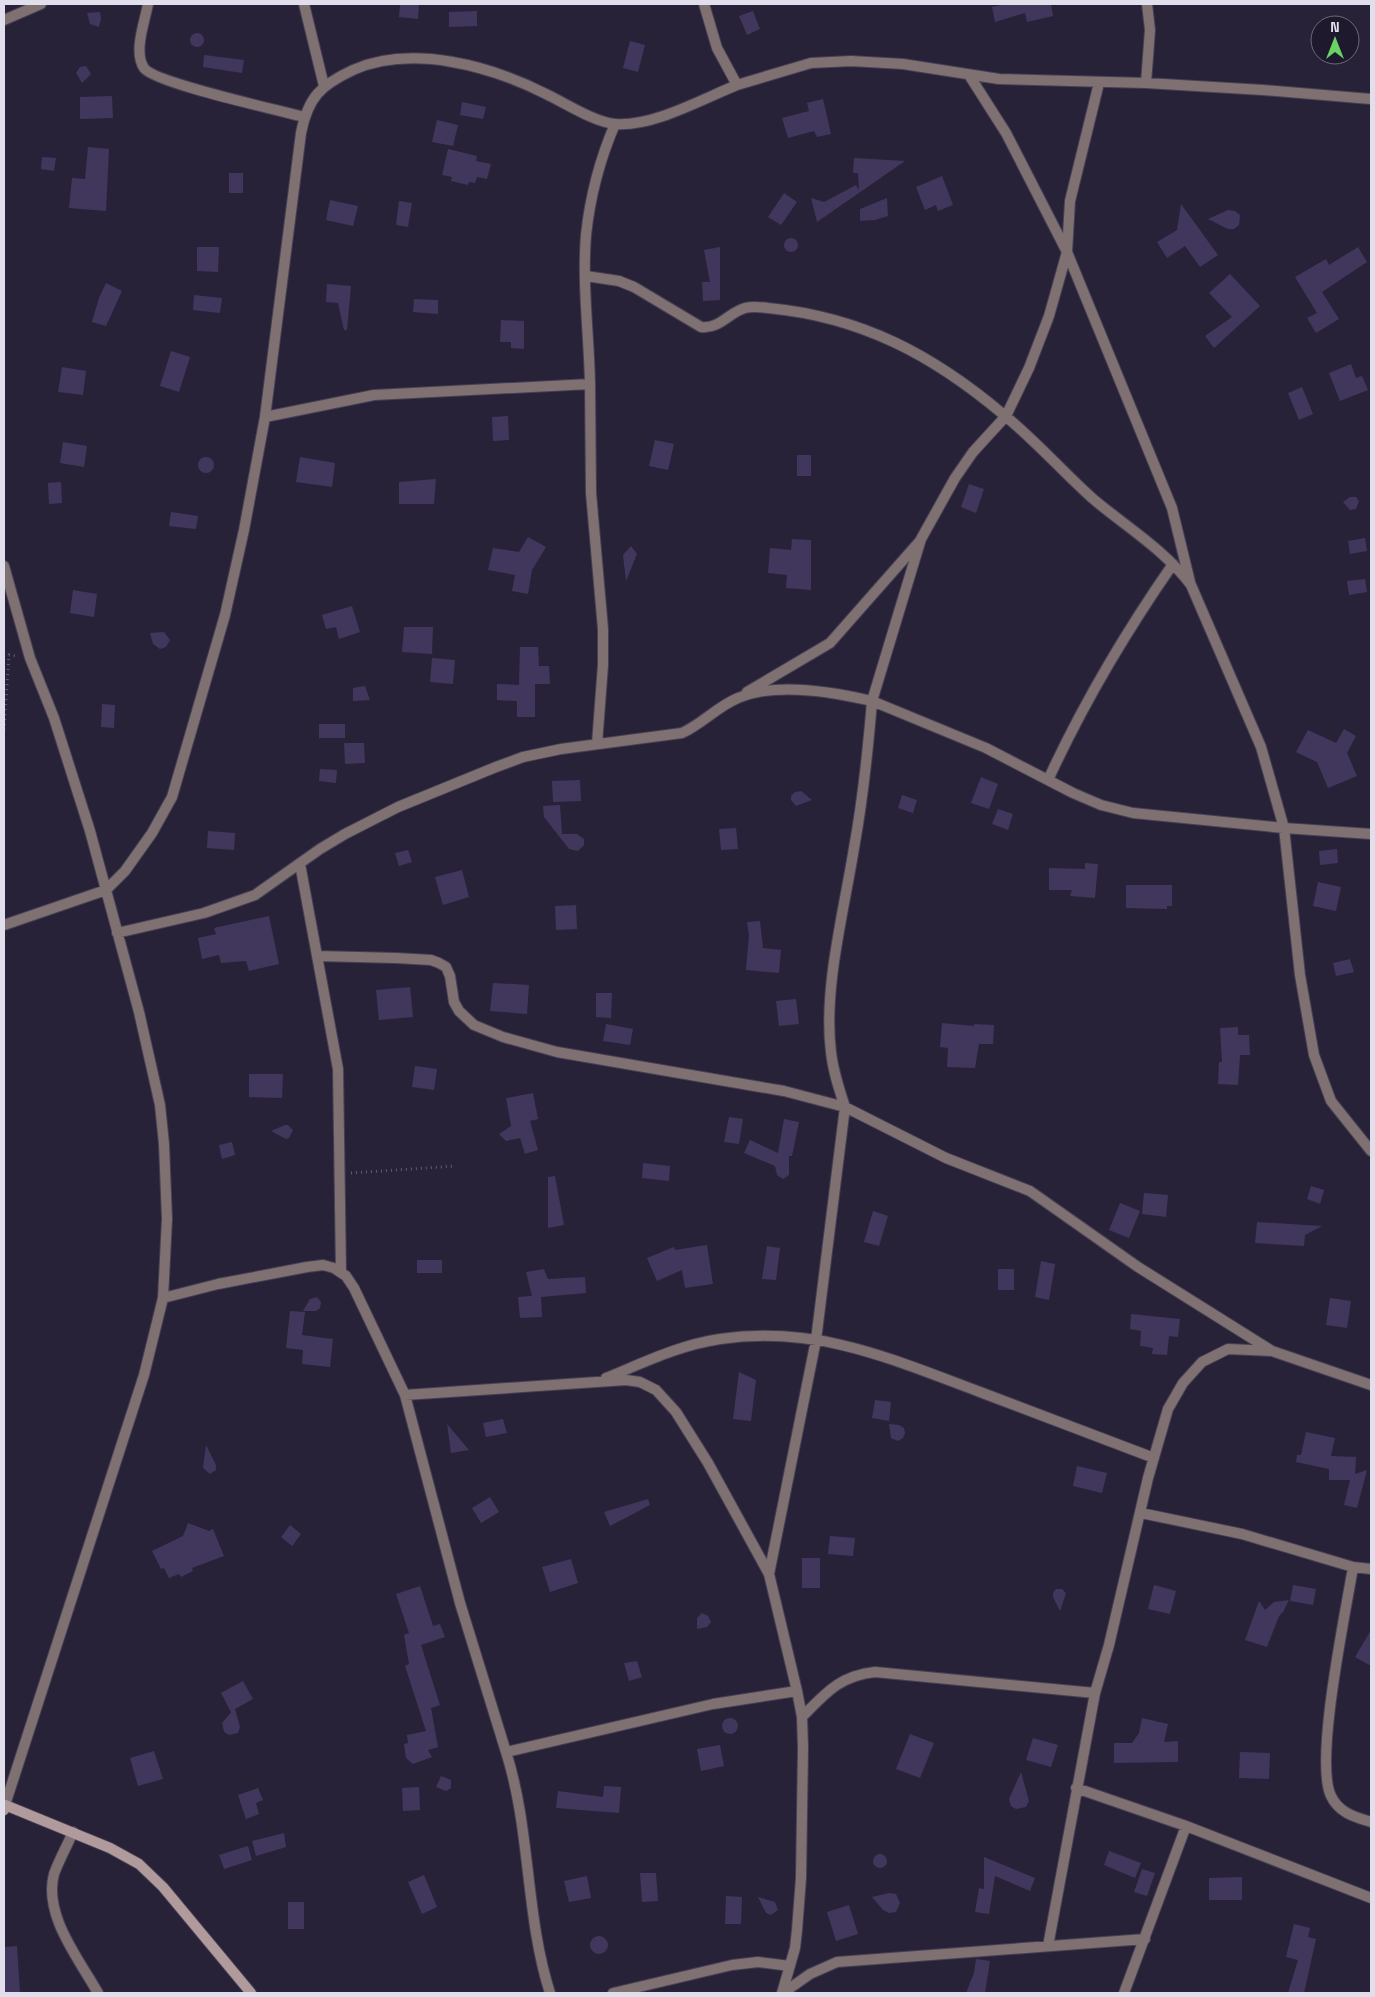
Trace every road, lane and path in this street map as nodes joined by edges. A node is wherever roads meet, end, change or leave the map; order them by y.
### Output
1 (41, 4) edge
2 (148, 4) edge
3 (304, 4) edge
4 (704, 4) edge
5 (1147, 4) edge
6 (4, 20) edge
7 (969, 75) junction
8 (1099, 83) junction
9 (1146, 83) junction
10 (736, 85) junction
11 (324, 86) junction
12 (1371, 99) edge
13 (304, 117) junction
14 (615, 124) junction
15 (1067, 252) junction
16 (586, 276) junction
17 (590, 384) junction
18 (1006, 416) junction
19 (265, 417) junction
20 (921, 539) junction
21 (1173, 564) junction
22 (4, 566) edge
23 (1191, 585) junction
24 (9, 655) junction
25 (4, 656) edge
26 (30, 658) junction
27 (738, 698) junction
28 (872, 701) junction
29 (4, 730) edge
30 (597, 744) junction
31 (1048, 780) junction
32 (1284, 828) junction
33 (1371, 834) edge
34 (300, 864) junction
35 (106, 890) junction
36 (4, 926) edge
37 (118, 932) junction
38 (317, 956) junction
39 (845, 1107) junction
40 (1371, 1151) edge
41 (455, 1166) dead end
42 (349, 1173) dead end
43 (341, 1272) junction
44 (163, 1298) junction
45 (816, 1340) junction
46 (1272, 1351) junction
47 (599, 1381) junction
48 (1371, 1384) edge
49 (405, 1395) junction
50 (1154, 1458) junction
51 (1141, 1513) junction
52 (1352, 1567) junction
53 (1371, 1569) edge
54 (769, 1574) junction
55 (797, 1690) junction
56 (1095, 1693) junction
57 (802, 1717) junction
58 (506, 1752) junction
59 (1076, 1788) junction
60 (4, 1807) edge
61 (1371, 1822) edge
62 (1186, 1826) junction
63 (73, 1832) junction
64 (1371, 1898) edge
65 (1145, 1939) junction
66 (1048, 1946) junction
67 (790, 1966) junction
68 (98, 1993) edge
69 (251, 1993) edge
70 (550, 1993) edge
71 (613, 1993) edge
72 (783, 1993) edge
73 (1124, 1993) edge

1 - 6 street
2 - 13 street
3 - 11 street
4 - 10 street
5 - 9 street
7 - 8 street
7 - 10 street
7 - 15 street
8 - 9 street
8 - 15 street
9 - 12 street
10 - 14 street
11 - 13 street
11 - 14 street
13 - 19 street
14 - 16 street
15 - 18 street
15 - 23 street
16 - 17 street
16 - 18 street
17 - 19 street
17 - 30 street
18 - 20 street
18 - 21 street
19 - 35 street
20 - 27 street
20 - 28 street
21 - 23 street
21 - 31 street
22 - 26 street
23 - 32 street
24 - 25 path
24 - 26 path
24 - 29 path
26 - 35 street
27 - 28 street
27 - 30 street
28 - 31 street
28 - 39 street
30 - 34 street
31 - 32 street
32 - 33 street
32 - 40 street
34 - 37 street
34 - 38 street
35 - 36 street
35 - 37 street
37 - 44 street
38 - 39 street
38 - 43 street
39 - 45 street
39 - 46 street
41 - 42 path
43 - 44 street
43 - 49 street
44 - 60 street
45 - 47 street
45 - 50 street
45 - 54 street
46 - 48 street
46 - 50 street
47 - 49 street
47 - 54 street
49 - 58 street
50 - 51 street
51 - 52 street
51 - 56 street
52 - 53 street
52 - 61 street
54 - 55 street
55 - 57 street
55 - 58 street
56 - 57 street
56 - 59 street
57 - 67 street
58 - 70 street
59 - 62 street
59 - 66 street
60 - 63 street
62 - 64 street
62 - 65 street
63 - 68 street
63 - 69 street
65 - 66 street
65 - 73 street
66 - 72 street
67 - 71 street
67 - 72 street

